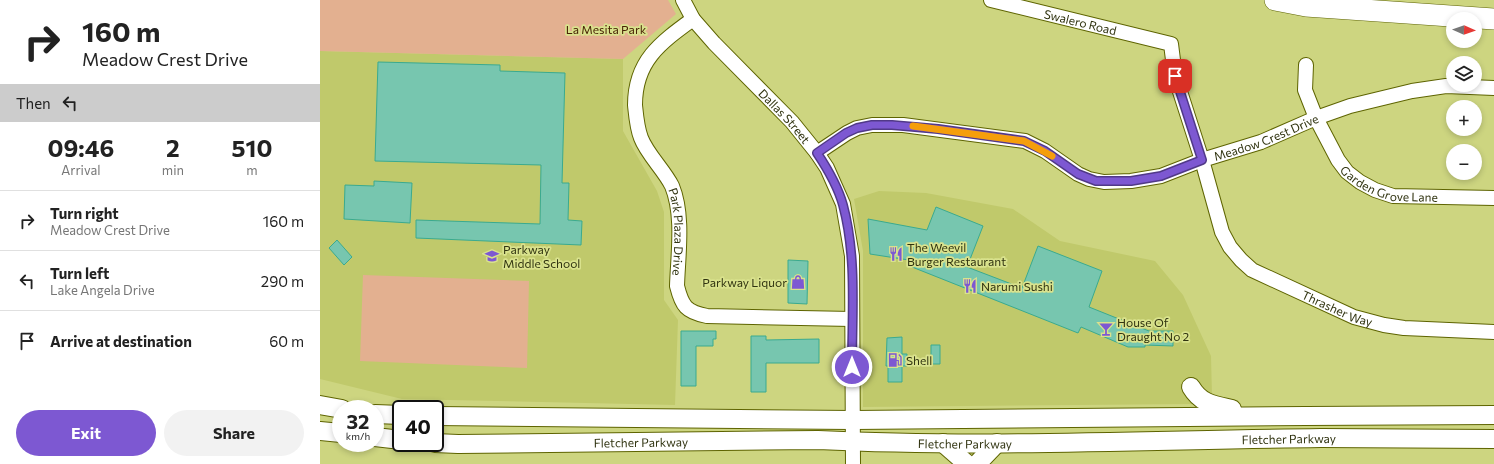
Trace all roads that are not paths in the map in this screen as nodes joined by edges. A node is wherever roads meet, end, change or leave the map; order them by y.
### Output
1 (683, 0) edge
2 (991, 0) edge
3 (1275, 0) edge
4 (693, 19) junction
5 (1494, 19) edge
6 (1170, 44) joint
7 (1306, 65) dead end
8 (1494, 88) edge
9 (1316, 118) junction
10 (817, 153) junction
11 (1202, 160) junction
12 (1494, 198) edge
13 (852, 319) junction
14 (1494, 332) edge
15 (1191, 387) dead end
16 (320, 405) edge
17 (332, 407) edge
18 (1494, 415) edge
19 (444, 416) edge
20 (1262, 416) junction
21 (853, 420) junction
22 (320, 431) edge
23 (332, 432) edge
24 (1494, 440) edge
25 (853, 442) junction
26 (444, 443) edge
27 (943, 443) junction
28 (997, 443) junction
29 (853, 464) edge
30 (967, 464) edge
31 (977, 464) edge

1 - 4 street, Dallas Street
2 - 6 street, Swalero Road
3 - 5 highway
4 - 10 street, Dallas Street
4 - 13 street, Park Plaza Drive
6 - 11 street, Thrasher Way
7 - 9 street, Garden Grove Lane
8 - 9 street, Meadow Crest Drive
9 - 11 street, Meadow Crest Drive
9 - 12 street, Garden Grove Lane
10 - 11 street, Meadow Crest Drive
10 - 13 street, Dallas Street
11 - 14 street, Thrasher Way
13 - 21 street, Dallas Street
15 - 20 main road
16 - 17 main road
18 - 20 main road, Fletcher Parkway
19 - 21 main road, Fletcher Parkway
20 - 21 main road, Fletcher Parkway
21 - 25 street, Dallas Street
22 - 23 main road
24 - 28 main road, Fletcher Parkway
25 - 26 main road, Fletcher Parkway
25 - 27 main road, Fletcher Parkway
25 - 29 street, Dallas Street
27 - 28 main road, Fletcher Parkway
27 - 30 main road
28 - 31 main road

